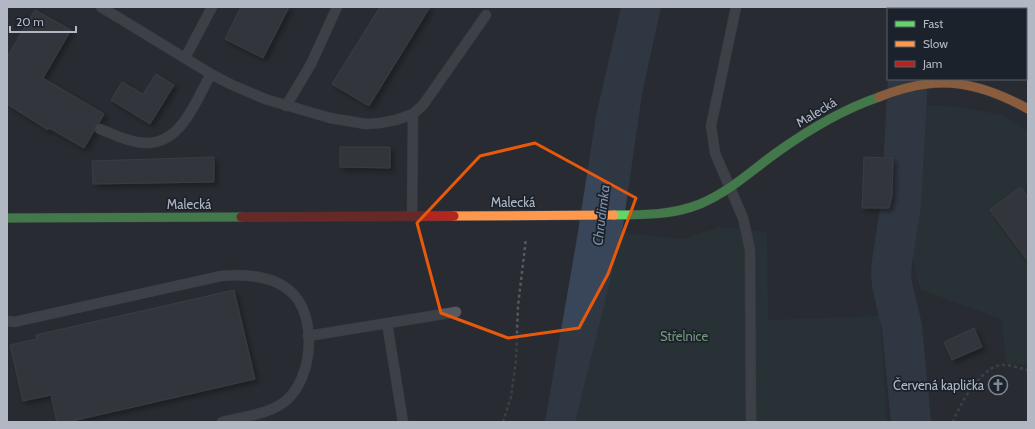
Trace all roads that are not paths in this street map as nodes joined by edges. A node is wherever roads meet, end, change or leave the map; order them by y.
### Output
1 (101, 7) edge
2 (212, 7) edge
3 (337, 7) edge
4 (736, 7) edge
5 (486, 15) dead end
6 (185, 58) junction
7 (210, 74) junction
8 (286, 106) junction
9 (1028, 109) edge
10 (413, 114) junction
11 (100, 130) dead end
12 (730, 188) junction
13 (412, 216) junction
14 (7, 218) edge
15 (456, 312) dead end
16 (7, 321) edge
17 (387, 323) junction
18 (308, 336) junction
19 (222, 422) edge
20 (403, 422) edge
21 (751, 422) edge

1 - 6 lane
2 - 6 lane
3 - 8 lane
4 - 12 lane
5 - 10 lane
6 - 7 lane
7 - 8 lane
7 - 11 lane
8 - 10 lane
9 - 12 street, Malecká
10 - 13 lane
12 - 13 street, Malecká
12 - 21 lane
13 - 14 street, Malecká
15 - 17 lane
16 - 18 lane
17 - 18 lane
17 - 20 lane
18 - 19 lane

